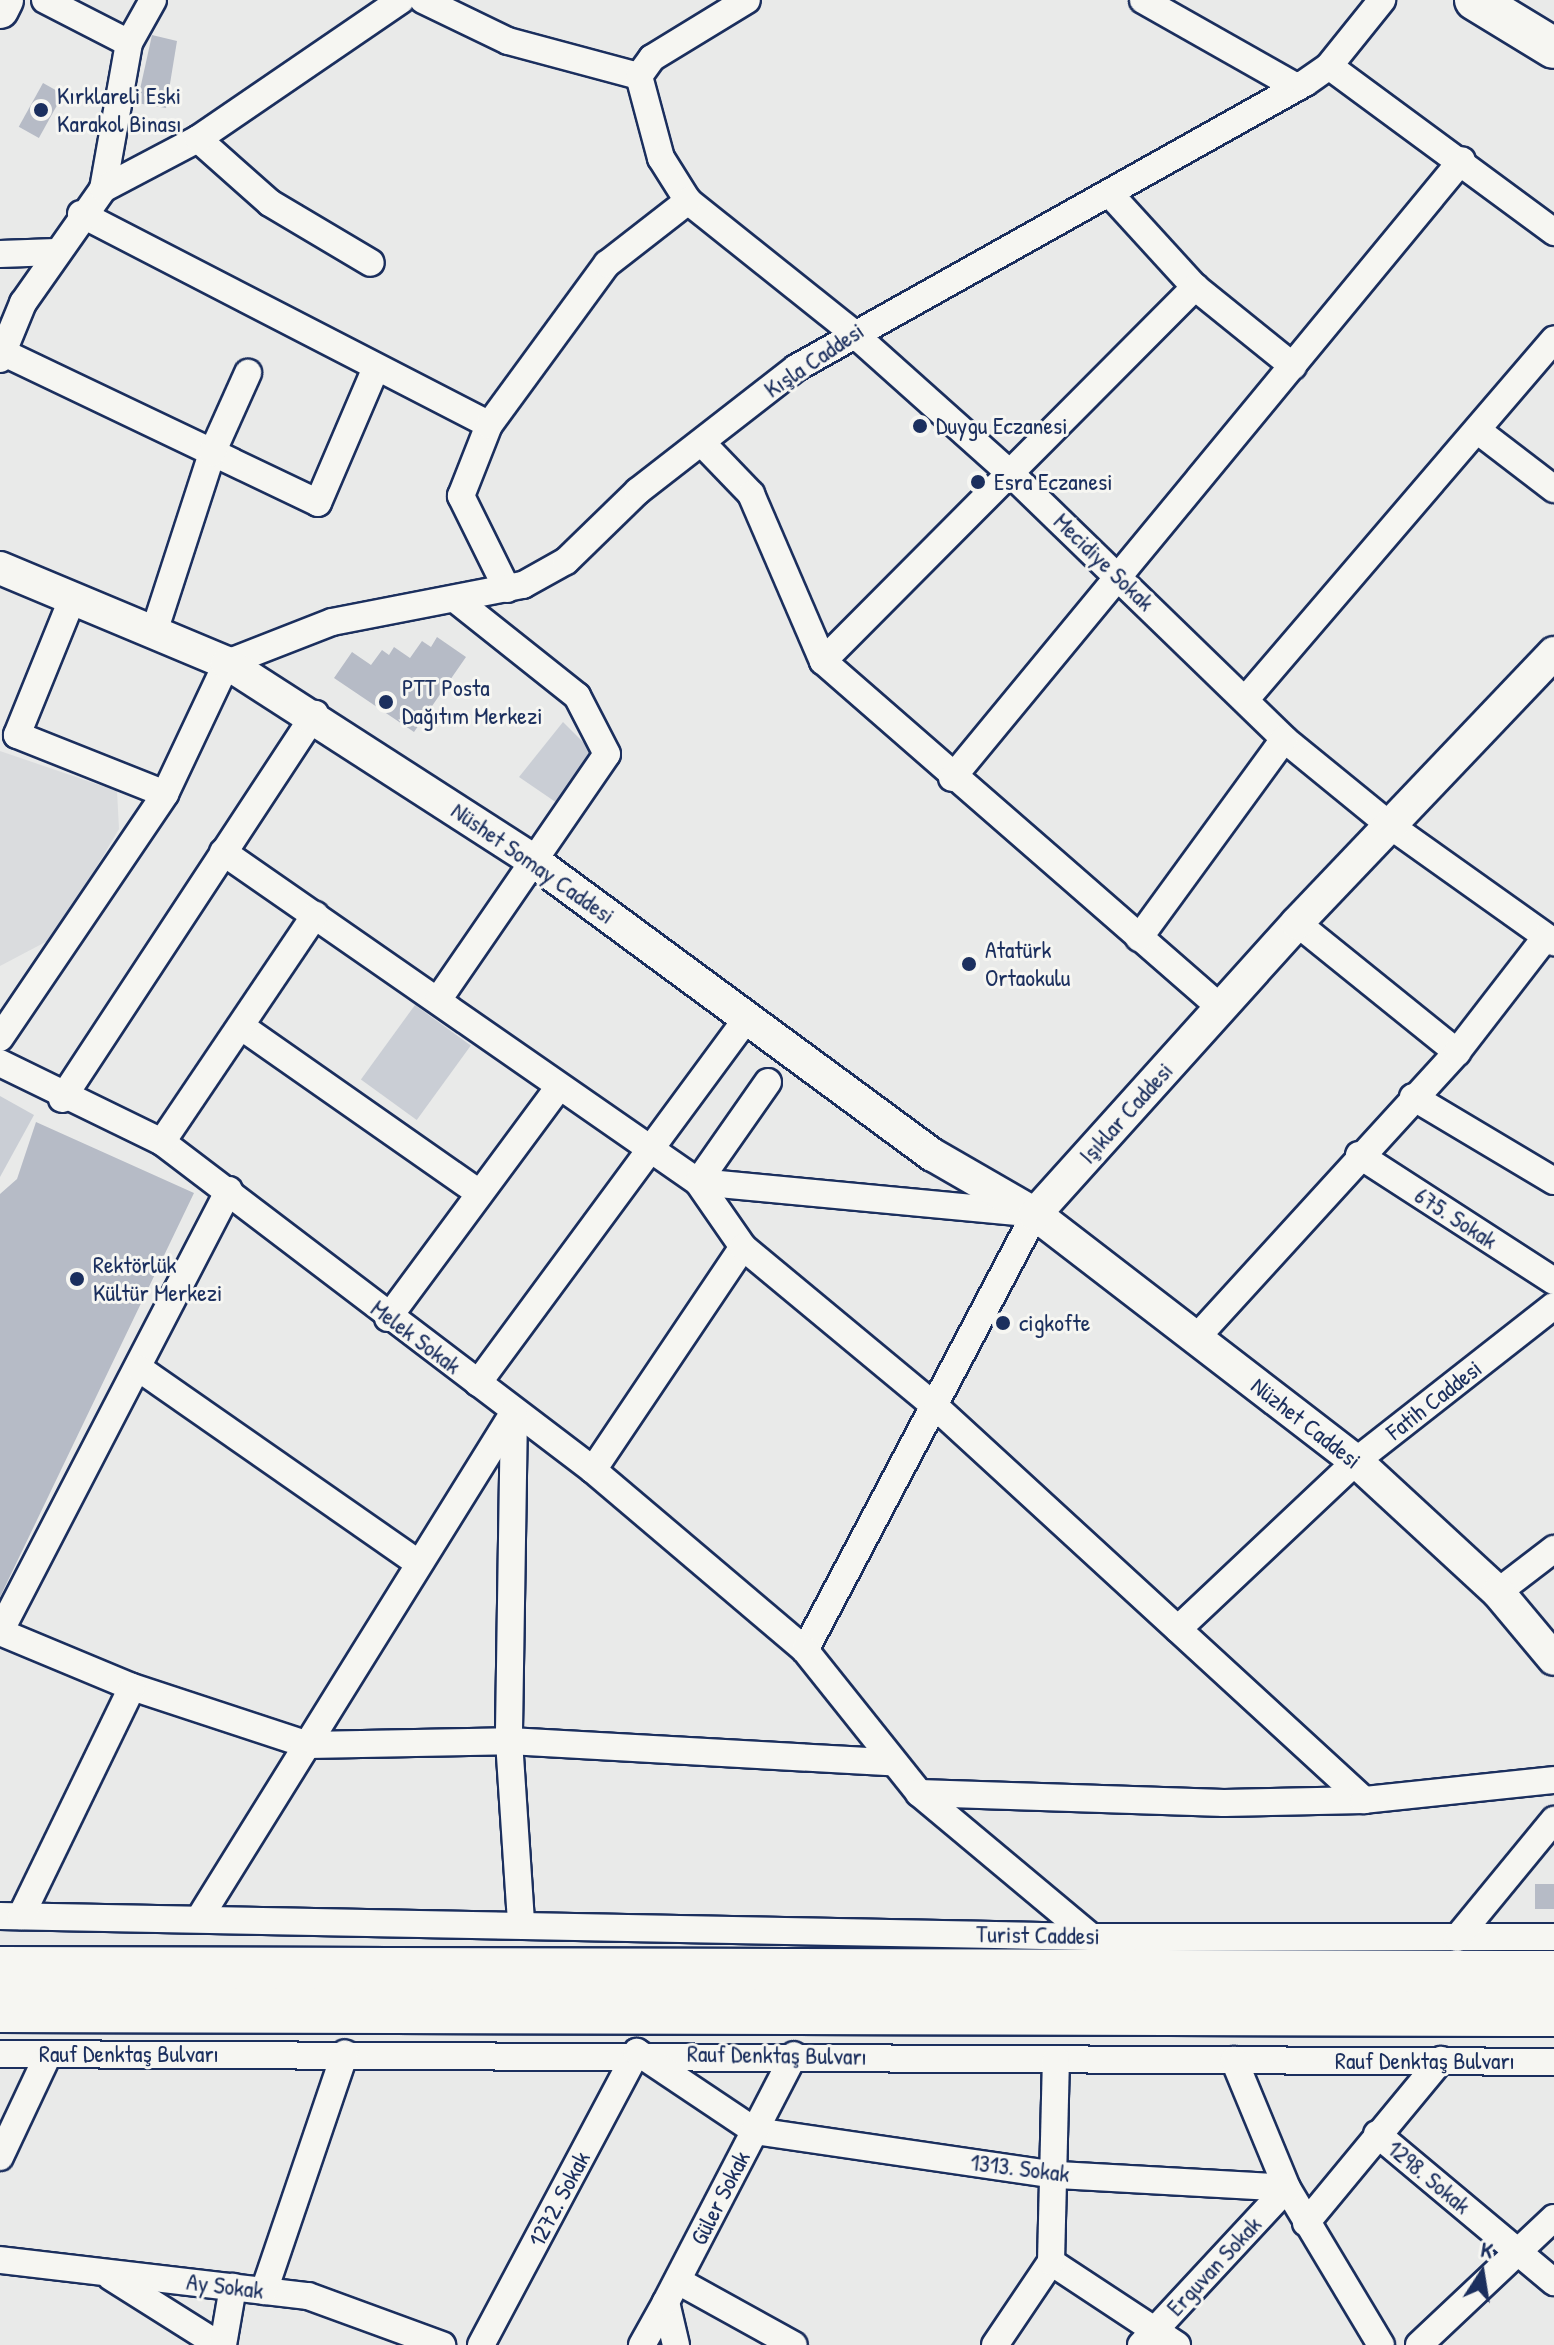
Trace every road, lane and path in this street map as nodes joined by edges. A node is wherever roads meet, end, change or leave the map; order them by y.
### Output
1 (5, 0) edge
2 (45, 0) edge
3 (153, 0) edge
4 (401, 0) edge
5 (423, 0) edge
6 (747, 0) edge
7 (1143, 0) edge
8 (1382, 0) edge
9 (1475, 0) edge
10 (1515, 0) edge
11 (0, 10) edge
12 (1554, 23) edge
13 (129, 43) junction
14 (1554, 48) edge
15 (1329, 66) junction
16 (639, 76) junction
17 (1297, 87) junction
18 (198, 139) junction
19 (1462, 160) junction
20 (103, 189) junction
21 (1110, 194) junction
22 (688, 201) junction
23 (81, 214) junction
24 (1554, 232) edge
25 (56, 252) junction
26 (0, 254) edge
27 (371, 263) dead end
28 (1195, 287) junction
29 (852, 332) junction
30 (1554, 339) edge
31 (1, 356) edge
32 (1293, 366) junction
33 (375, 370) junction
34 (248, 373) dead end
35 (489, 425) junction
36 (1481, 433) junction
37 (702, 443) junction
38 (212, 453) junction
39 (1011, 474) junction
40 (1554, 489) edge
41 (0, 568) edge
42 (1119, 576) junction
43 (507, 589) junction
44 (73, 597) junction
45 (459, 602) junction
46 (154, 632) junction
47 (1554, 653) edge
48 (823, 661) junction
49 (227, 663) junction
50 (1245, 700) junction
51 (315, 714) junction
52 (1284, 739) junction
53 (952, 778) junction
54 (165, 794) junction
55 (1392, 827) junction
56 (223, 852) junction
57 (531, 859) junction
58 (315, 915) junction
59 (1297, 923) junction
60 (1139, 938) junction
61 (1550, 939) edge
62 (438, 1000) junction
63 (1221, 1008) junction
64 (747, 1018) junction
65 (242, 1027) junction
66 (0, 1038) edge
67 (1457, 1052) junction
68 (0, 1063) edge
69 (768, 1082) dead end
70 (559, 1087) junction
71 (1413, 1097) junction
72 (62, 1099) junction
73 (162, 1142) junction
74 (646, 1151) junction
75 (1359, 1155) junction
76 (1554, 1181) edge
77 (698, 1182) junction
78 (229, 1190) junction
79 (479, 1193) junction
80 (1035, 1214) junction
81 (743, 1247) junction
82 (1554, 1281) edge
83 (1554, 1306) edge
84 (388, 1318) junction
85 (1197, 1337) junction
86 (140, 1369) junction
87 (478, 1383) junction
88 (937, 1408) junction
89 (514, 1412) junction
90 (1356, 1461) junction
91 (593, 1470) junction
92 (1554, 1549) edge
93 (418, 1563) junction
94 (1498, 1592) junction
95 (1178, 1629) junction
96 (805, 1650) junction
97 (1554, 1659) edge
98 (132, 1687) junction
99 (509, 1741) junction
100 (308, 1745) junction
101 (890, 1762) junction
102 (1554, 1780) edge
103 (919, 1793) junction
104 (1364, 1800) junction
105 (1554, 1820) edge
106 (202, 1914) junction
107 (11, 1916) edge
108 (521, 1924) junction
109 (1091, 1937) junction
110 (1554, 1937) edge
111 (1457, 1938) junction
112 (0, 1969) edge
113 (1554, 1973) edge
114 (0, 2010) edge
115 (1554, 2014) edge
116 (637, 2052) junction
117 (345, 2053) junction
118 (0, 2054) edge
119 (48, 2055) junction
120 (794, 2055) junction
121 (1056, 2059) junction
122 (1234, 2060) junction
123 (1441, 2060) junction
124 (1554, 2062) edge
125 (755, 2131) junction
126 (1377, 2134) junction
127 (0, 2157) edge
128 (1058, 2175) junction
129 (1287, 2188) junction
130 (1554, 2218) edge
131 (1306, 2223) junction
132 (1519, 2253) junction
133 (0, 2260) edge
134 (1051, 2262) junction
135 (103, 2272) junction
136 (1554, 2282) edge
137 (233, 2287) junction
138 (264, 2291) junction
139 (672, 2292) junction
140 (1148, 2337) edge
141 (221, 2345) edge
142 (442, 2345) edge
143 (481, 2345) edge
144 (642, 2345) edge
145 (676, 2345) edge
146 (794, 2345) edge
147 (995, 2345) edge
148 (1177, 2345) edge
149 (1381, 2345) edge
150 (1419, 2345) edge

1 - 11 main road
2 - 13 street
3 - 13 street
4 - 18 street
5 - 16 street
6 - 16 street
7 - 17 street
8 - 15 street, Kışla Caddesi
9 - 14 main road
10 - 12 main road
13 - 20 street
15 - 17 street, Kışla Caddesi
15 - 19 street
16 - 22 street, Mecidiye Sokak
17 - 21 street, Kışla Caddesi
18 - 20 street
18 - 27 street
19 - 24 street
19 - 32 street
20 - 23 street
21 - 28 street
21 - 29 street, Kışla Caddesi
22 - 29 street, Mecidiye Sokak
22 - 35 street
23 - 25 street
23 - 33 street
25 - 26 street
25 - 31 street
28 - 32 street
28 - 39 street
29 - 37 street, Kışla Caddesi
29 - 39 street, Mecidiye Sokak
30 - 36 street
31 - 38 street
32 - 42 street
33 - 35 street
33 - 38 street
34 - 38 street
35 - 43 street
36 - 40 street
36 - 50 street
37 - 43 street, Kışla Caddesi
37 - 48 street
38 - 46 street
39 - 42 street, Mecidiye Sokak
39 - 48 street
41 - 44 street, Nüshet Somay Caddesi
42 - 50 street, Mecidiye Sokak
42 - 53 street
43 - 45 street, Kışla Caddesi
44 - 46 street, Nüshet Somay Caddesi
44 - 54 street
45 - 49 street, Kışla Caddesi
45 - 57 street
46 - 49 street, Nüshet Somay Caddesi
47 - 55 street, Işıklar Caddesi
48 - 53 street
49 - 51 street, Nüshet Somay Caddesi
49 - 54 street
50 - 52 street, Mecidiye Sokak
51 - 56 street
51 - 57 street, Nüshet Somay Caddesi
52 - 55 street, Mecidiye Sokak
52 - 60 street
53 - 60 street
54 - 66 street
55 - 59 street, Işıklar Caddesi
55 - 61 street, Mecidiye Sokak
56 - 58 street
56 - 72 street
57 - 62 street
57 - 64 street, Nüshet Somay Caddesi
58 - 62 street
58 - 65 street
59 - 63 street, Işıklar Caddesi
59 - 67 street
60 - 63 street
61 - 67 street
62 - 70 street
63 - 80 street, Işıklar Caddesi
64 - 74 street
64 - 80 street, Nüshet Somay Caddesi
65 - 73 street
65 - 79 street
67 - 71 street
68 - 72 street, Melek Sokak
69 - 77 street
70 - 74 street
70 - 79 street
71 - 75 street
71 - 76 street
72 - 73 street, Melek Sokak
73 - 78 street, Melek Sokak
74 - 77 street
74 - 87 street
75 - 82 street, 675. Sokak
75 - 85 street
77 - 80 street
77 - 81 street
78 - 84 street, Melek Sokak
78 - 86 street
79 - 84 street
80 - 85 street, Nüzhet Caddesi
80 - 88 street, Işıklar Caddesi
81 - 88 street
81 - 91 street
83 - 90 street, Fatih Caddesi
84 - 87 street, Melek Sokak
85 - 90 street, Nüzhet Caddesi
86 - 93 street
86 - 98 street
87 - 89 street, Melek Sokak
88 - 95 street
88 - 96 street, Işıklar Caddesi
89 - 91 street, Melek Sokak
89 - 93 street
89 - 99 street
90 - 94 street, Nüzhet Caddesi
90 - 95 street, Fatih Caddesi
91 - 96 street, Melek Sokak
92 - 94 street
93 - 100 street
94 - 97 street, Nüzhet Caddesi
95 - 104 street
96 - 101 street, Melek Sokak
98 - 100 street
98 - 107 street
99 - 100 street
99 - 101 street
99 - 108 street
100 - 106 street
101 - 103 street, Melek Sokak
102 - 104 street
103 - 104 street
103 - 109 street, Melek Sokak
105 - 111 street
106 - 107 street, Turist Caddesi
106 - 108 street, Turist Caddesi
108 - 109 street, Turist Caddesi
109 - 111 street, Turist Caddesi
110 - 111 street, Turist Caddesi
112 - 113 highway
114 - 115 highway, Rauf Denktaş Bulvarı
116 - 117 street, Rauf Denktaş Bulvarı
116 - 120 street, Rauf Denktaş Bulvarı
116 - 125 street
116 - 143 street, 1272. Sokak
117 - 119 street, Rauf Denktaş Bulvarı
117 - 138 street
118 - 119 street, Rauf Denktaş Bulvarı
119 - 127 street
120 - 121 street, Rauf Denktaş Bulvarı
120 - 125 street, Güler Sokak
121 - 122 street, Rauf Denktaş Bulvarı
121 - 128 street
122 - 123 street, Rauf Denktaş Bulvarı
122 - 129 street
123 - 124 street, Rauf Denktaş Bulvarı
123 - 126 street
125 - 128 street, 1313. Sokak
125 - 139 street, Güler Sokak
126 - 131 street
126 - 132 street, 1298. Sokak
128 - 129 street, 1313. Sokak
128 - 134 street
129 - 131 street
129 - 140 street, Erguvan Sokak
130 - 132 street
131 - 149 street
132 - 136 street, 1298. Sokak
132 - 150 street
133 - 135 street, Ay Sokak
134 - 140 street
134 - 147 street
135 - 137 street, Ay Sokak
135 - 141 street
137 - 138 street, Ay Sokak
137 - 141 street
138 - 142 street, Ay Sokak
139 - 144 street, Güler Sokak
139 - 145 street
139 - 146 street
140 - 148 street

